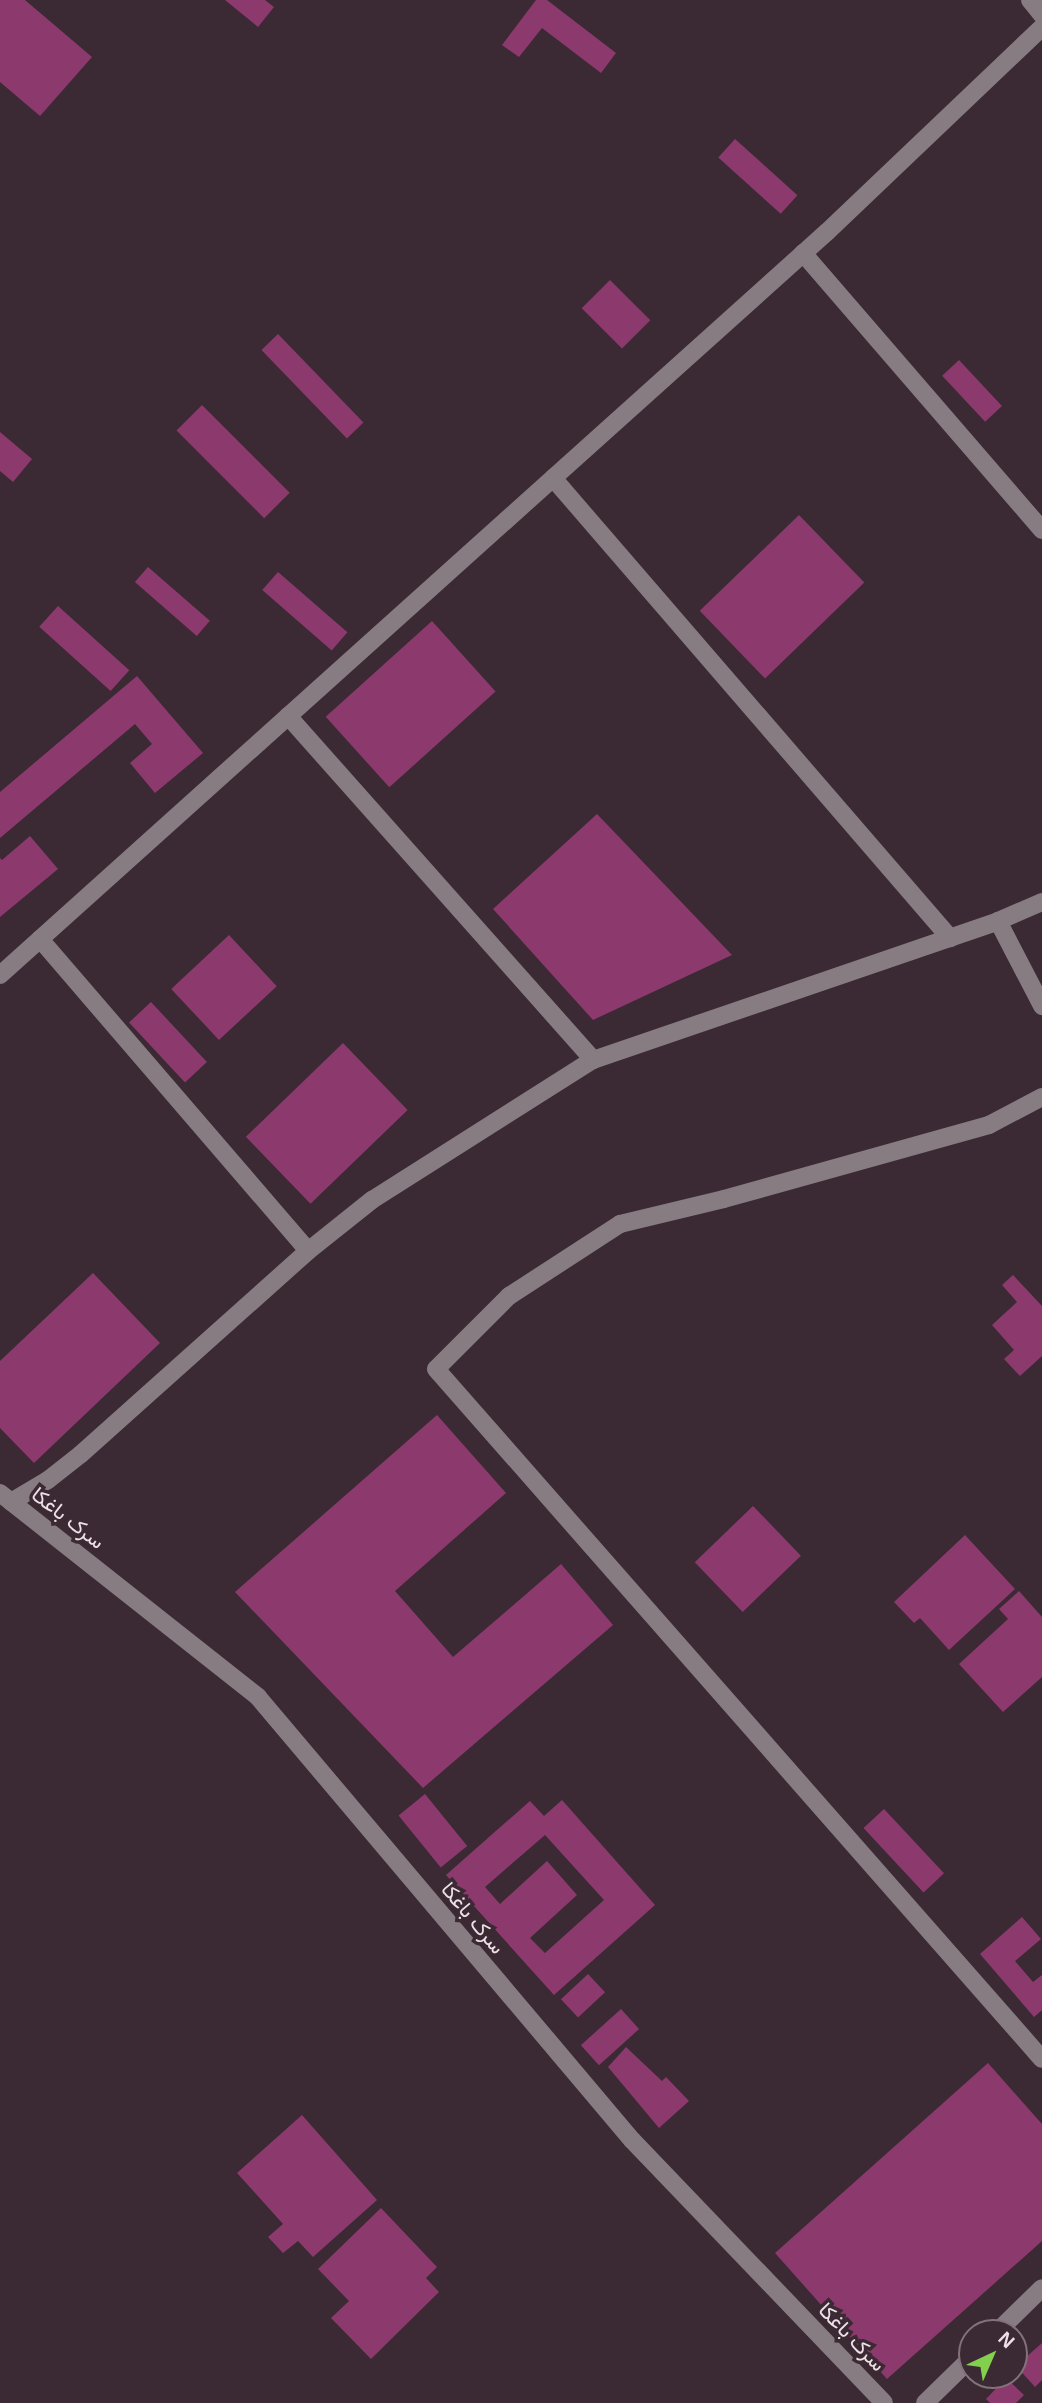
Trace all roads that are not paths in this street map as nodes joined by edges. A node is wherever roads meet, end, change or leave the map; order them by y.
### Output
1 (1030, 0) edge
2 (1042, 15) edge
3 (1042, 27) edge
4 (803, 253) junction
5 (553, 478) junction
6 (1042, 530) edge
7 (288, 716) junction
8 (1042, 902) edge
9 (998, 921) junction
10 (950, 938) junction
11 (40, 939) junction
12 (0, 975) edge
13 (1042, 1006) edge
14 (593, 1060) junction
15 (1042, 1097) edge
16 (308, 1251) junction
17 (6, 1497) edge
18 (1042, 2059) edge
19 (1042, 2288) edge
20 (1010, 2319) edge
21 (958, 2371) edge
22 (884, 2403) edge
23 (925, 2403) edge

1 - 2 street
3 - 4 street
4 - 5 street
4 - 6 street
5 - 7 street
5 - 10 street
7 - 11 street
7 - 14 street
8 - 9 street
9 - 10 street
9 - 13 street
10 - 14 street
11 - 12 street
11 - 16 street
14 - 16 street
15 - 18 street
16 - 17 street
17 - 22 street, سرک باغکا
19 - 20 street
21 - 23 street

